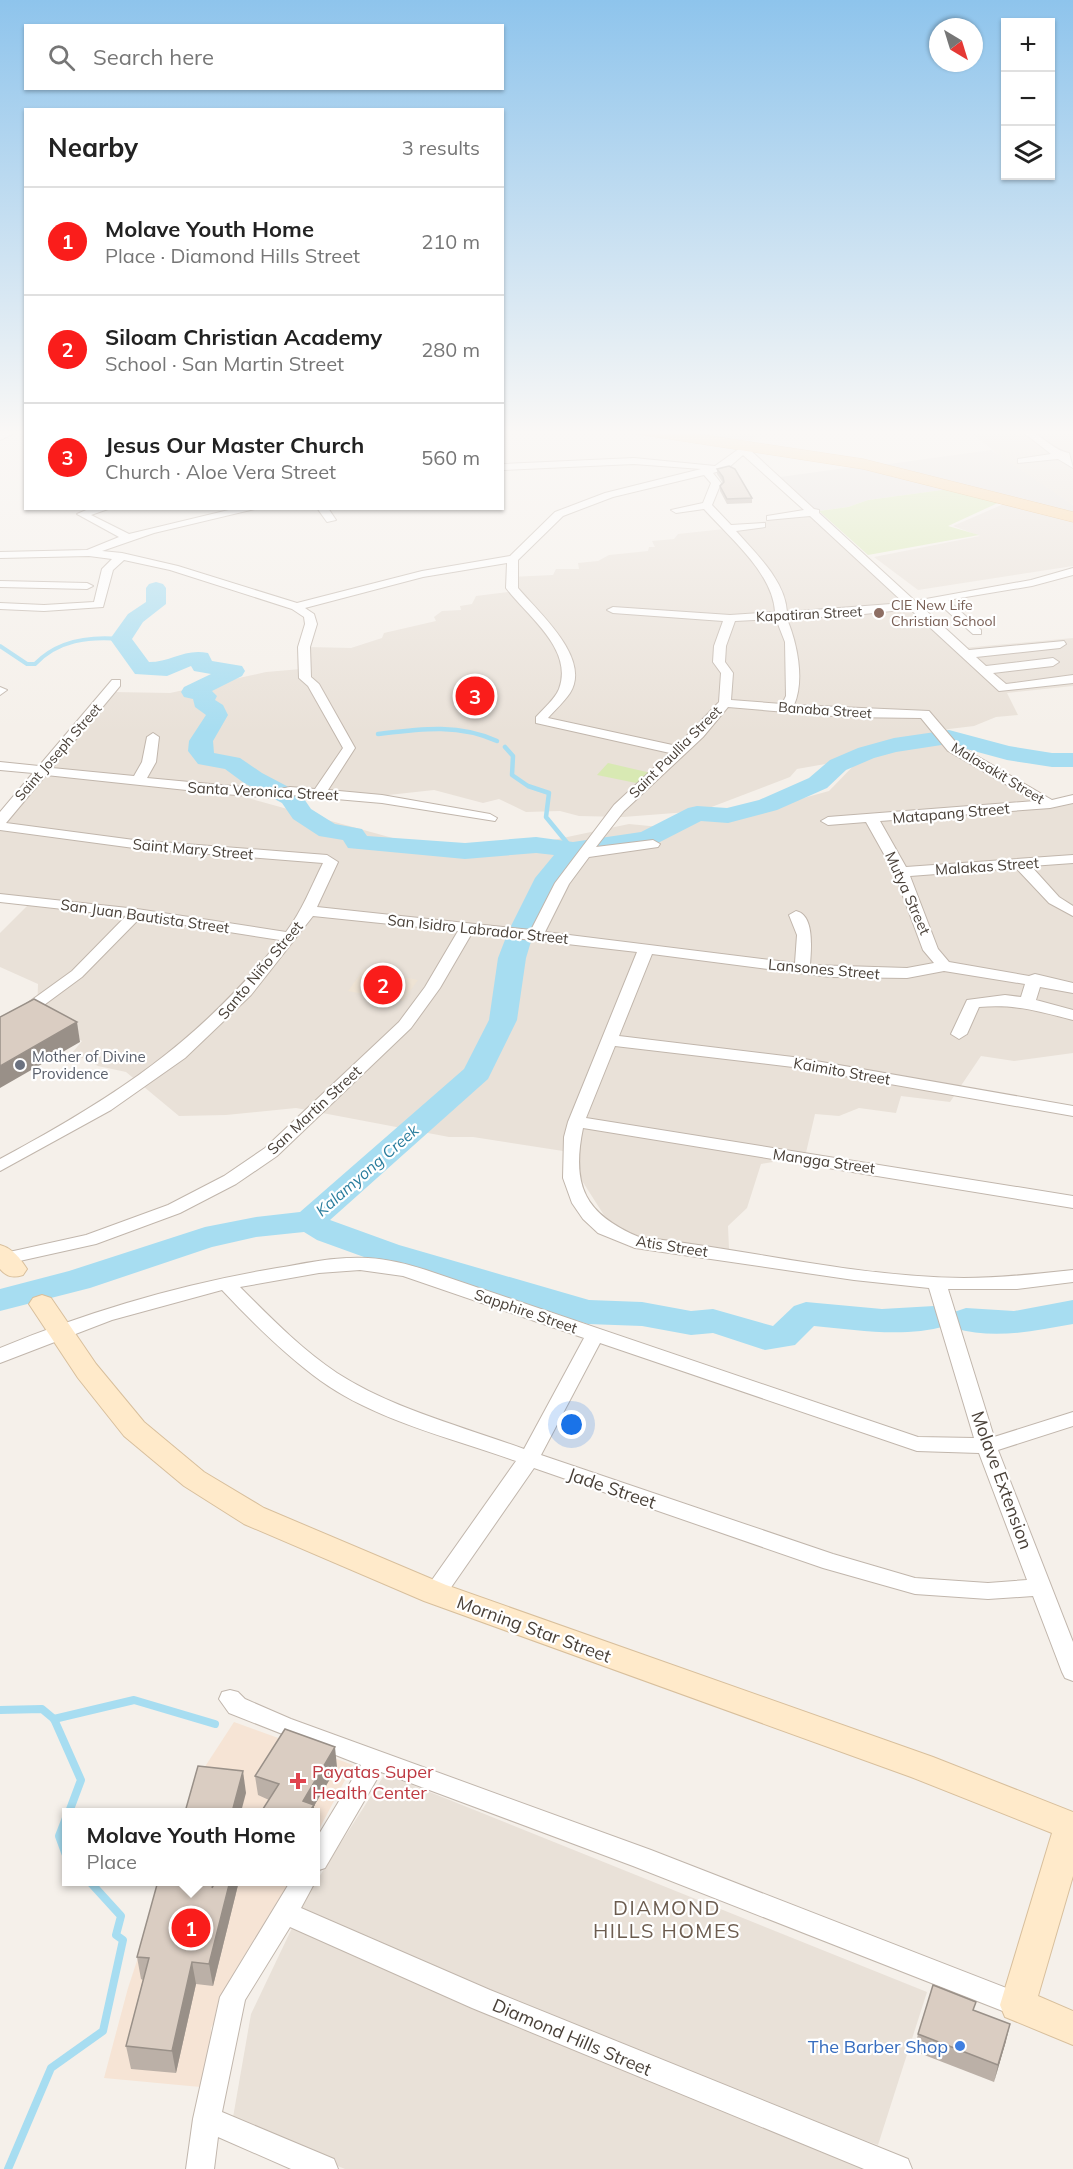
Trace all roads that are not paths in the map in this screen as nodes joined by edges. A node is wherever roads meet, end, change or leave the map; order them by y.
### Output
1 (113, 530) edge
2 (153, 530) edge
3 (541, 530) edge
4 (729, 530) edge
5 (834, 530) edge
6 (126, 537) junction
7 (89, 553) junction
8 (0, 555) edge
9 (122, 556) junction
10 (513, 559) junction
11 (1073, 571) edge
12 (0, 584) edge
13 (87, 586) dead end
14 (939, 598) junction
15 (913, 605) junction
16 (0, 606) edge
17 (296, 607) junction
18 (613, 610) dead end
19 (781, 617) junction
20 (730, 618) junction
21 (977, 632) dead end
22 (1060, 644) dead end
23 (969, 654) junction
24 (1053, 663) dead end
25 (984, 670) junction
26 (1073, 679) edge
27 (116, 683) dead end
28 (724, 703) junction
29 (787, 707) junction
30 (925, 714) joint
31 (153, 737) dead end
32 (680, 751) junction
33 (0, 766) edge
34 (40, 771) junction
35 (138, 782) junction
36 (320, 792) junction
37 (1073, 799) edge
38 (1050, 804) junction
39 (490, 818) dead end
40 (872, 820) junction
41 (0, 821) edge
42 (828, 821) dead end
43 (0, 826) edge
44 (653, 844) dead end
45 (589, 848) junction
46 (1073, 859) edge
47 (1020, 863) junction
48 (901, 872) junction
49 (0, 898) edge
50 (309, 911) junction
51 (1073, 912) edge
52 (137, 913) junction
53 (796, 915) dead end
54 (468, 927) junction
55 (536, 935) junction
56 (290, 937) junction
57 (646, 949) junction
58 (944, 966) junction
59 (802, 968) junction
60 (1035, 980) junction
61 (1073, 988) edge
62 (1027, 1002) junction
63 (1073, 1015) edge
64 (0, 1030) edge
65 (959, 1034) dead end
66 (609, 1040) junction
67 (1073, 1111) edge
68 (576, 1122) junction
69 (0, 1166) edge
70 (1073, 1202) edge
71 (7, 1260) edge
72 (1073, 1276) edge
73 (226, 1282) junction
74 (938, 1285) junction
75 (42, 1304) dead end
76 (59, 1330) junction
77 (595, 1335) junction
78 (0, 1356) edge
79 (1073, 1419) edge
80 (987, 1446) junction
81 (529, 1459) junction
82 (1041, 1587) junction
83 (435, 1593) junction
84 (1073, 1672) edge
85 (230, 1699) dead end
86 (376, 1760) junction
87 (1072, 1823) edge
88 (320, 1852) edge
89 (300, 1886) edge
90 (283, 1912) junction
91 (1018, 2005) junction
92 (1073, 2028) edge
93 (207, 2119) junction
94 (200, 2169) edge
95 (324, 2169) edge
96 (898, 2169) edge

1 - 6 street
2 - 6 street
3 - 10 street
4 - 19 street
5 - 15 street
6 - 7 street
7 - 8 street
7 - 9 street
9 - 16 street
9 - 17 street
10 - 17 street
10 - 32 street
11 - 14 street, Kapatiran Street
12 - 13 street
14 - 15 street, Kapatiran Street
14 - 21 street
15 - 19 street, Kapatiran Street
15 - 23 street
17 - 36 street
18 - 20 street, Kapatiran Street
19 - 20 street, Kapatiran Street
19 - 29 street
20 - 28 street, Saint Paullia Street
22 - 23 street
23 - 25 street
24 - 25 street
25 - 26 street
27 - 34 street, Saint Joseph Street
28 - 29 street, Banaba Street
28 - 32 street, Saint Paullia Street
29 - 30 street, Banaba Street
30 - 38 street, Malasakit Street
31 - 35 street
32 - 45 street, Saint Paullia Street
33 - 34 street, Santa Veronica Street
34 - 35 street, Santa Veronica Street
34 - 41 street, Saint Joseph Street
35 - 36 street, Santa Veronica Street
36 - 39 street, Santa Veronica Street
37 - 38 street, Matapang Street
38 - 40 street, Matapang Street
40 - 42 street, Matapang Street
40 - 48 street, Mutya Street
43 - 50 street, Saint Mary Street
44 - 45 street
45 - 55 street, Saint Paullia Street
46 - 47 street, Malakas Street
47 - 48 street, Malakas Street
47 - 51 street
48 - 58 street, Mutya Street
49 - 52 street, San Juan Bautista Street
50 - 54 street, San Isidro Labrador Street
50 - 56 street, Santo Niño Street
52 - 56 street, San Juan Bautista Street
52 - 64 street
53 - 59 street
54 - 55 street, San Isidro Labrador Street
54 - 71 street, San Martin Street
55 - 57 street, San Isidro Labrador Street
56 - 69 street, Santo Niño Street
57 - 59 street, Lansones Street
57 - 66 street, Atis Street
58 - 59 street, Lansones Street
58 - 60 street, Lansones Street
60 - 61 street, Lansones Street
60 - 62 street
62 - 63 street
62 - 65 street
66 - 67 street, Kaimito Street
66 - 68 street, Atis Street
68 - 70 street, Mangga Street
68 - 74 street, Atis Street
72 - 74 street, Atis Street
73 - 76 street, Sapphire Street
73 - 77 street, Sapphire Street
73 - 81 street, Jade Street
74 - 80 street, Molave Extension
75 - 76 street, Morning Star Street
76 - 78 street, Sapphire Street
76 - 83 street, Morning Star Street
77 - 80 street, Sapphire Street
77 - 81 street
79 - 80 street, Sapphire Street
80 - 82 street, Molave Extension
81 - 82 street, Jade Street
81 - 83 street
82 - 84 street, Molave Extension
83 - 87 street, Morning Star Street
85 - 86 street
86 - 88 street
86 - 91 street
87 - 91 street
89 - 90 street
90 - 93 street
90 - 96 street, Diamond Hills Street
91 - 92 street
93 - 94 street
93 - 95 street

